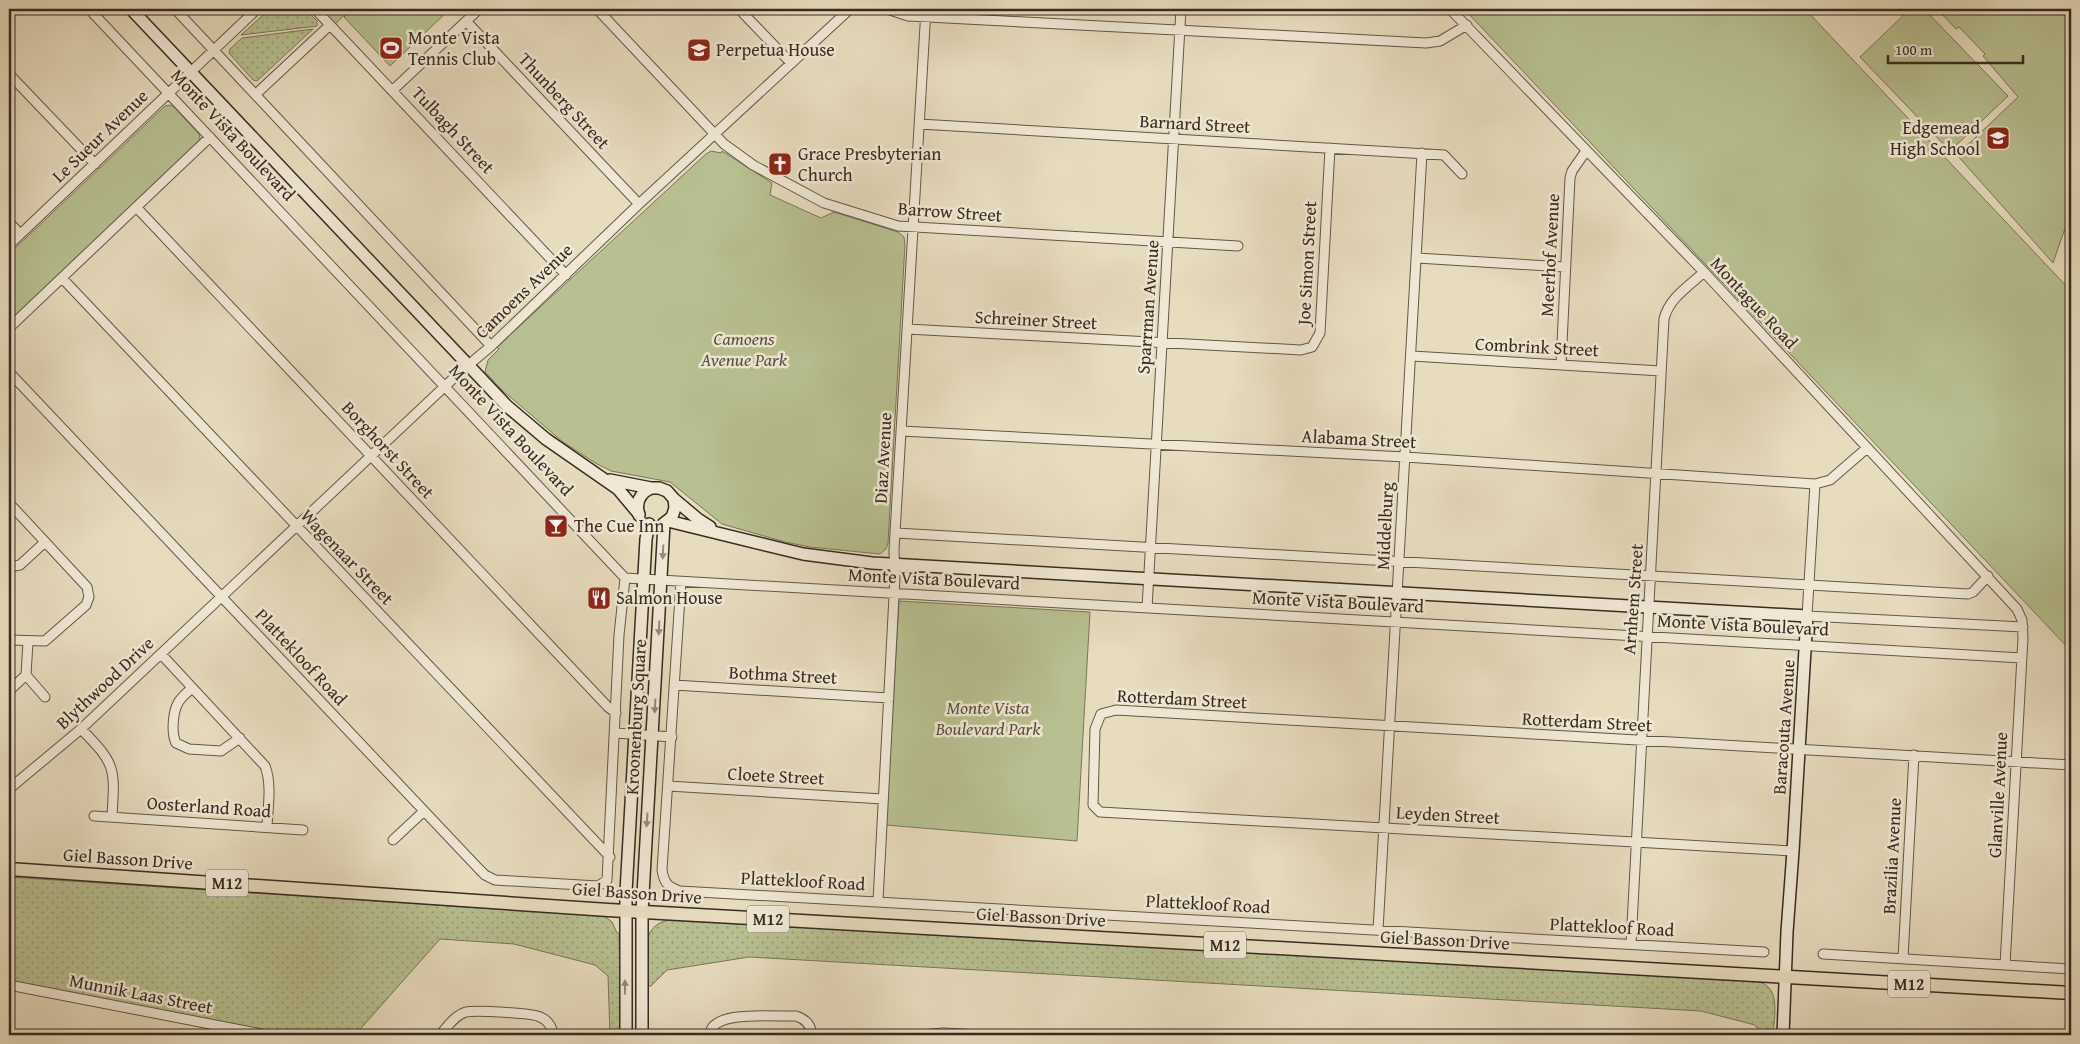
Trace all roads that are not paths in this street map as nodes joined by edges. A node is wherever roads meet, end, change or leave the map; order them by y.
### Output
1 (89, 9) edge
2 (131, 9) edge
3 (175, 9) edge
4 (257, 9) edge
5 (315, 9) edge
6 (478, 9) edge
7 (597, 9) edge
8 (739, 9) edge
9 (850, 9) edge
10 (887, 9) edge
11 (1181, 9) edge
12 (1450, 9) edge
13 (926, 13) edge
14 (466, 21) junction
15 (330, 25) junction
16 (1466, 25) junction
17 (1180, 30) junction
18 (214, 51) junction
19 (791, 63) junction
20 (192, 73) junction
21 (9, 74) edge
22 (393, 90) junction
23 (170, 93) junction
24 (256, 94) junction
25 (919, 124) junction
26 (714, 134) junction
27 (210, 137) junction
28 (1174, 139) junction
29 (1330, 148) junction
30 (1586, 152) junction
31 (1422, 153) junction
32 (95, 164) junction
33 (1462, 174) dead end
34 (639, 204) junction
35 (137, 208) junction
36 (9, 222) edge
37 (913, 226) junction
38 (20, 234) junction
39 (1169, 243) junction
40 (9, 246) edge
41 (1238, 246) dead end
42 (1417, 258) junction
43 (1565, 267) junction
44 (1704, 272) junction
45 (566, 275) junction
46 (62, 278) junction
47 (9, 328) edge
48 (907, 328) junction
49 (1162, 344) junction
50 (491, 346) junction
51 (1412, 356) junction
52 (1561, 364) junction
53 (468, 366) junction
54 (9, 372) edge
55 (1661, 372) junction
56 (446, 387) junction
57 (901, 431) junction
58 (1156, 444) junction
59 (1867, 448) junction
60 (372, 457) junction
61 (1405, 458) junction
62 (1657, 474) junction
63 (605, 479) junction
64 (1815, 484) junction
65 (651, 488) junction
66 (674, 499) junction
67 (9, 504) edge
68 (639, 514) junction
69 (666, 522) junction
70 (650, 524) junction
71 (296, 526) junction
72 (896, 533) junction
73 (726, 534) junction
74 (45, 542) junction
75 (1150, 547) junction
76 (1400, 562) junction
77 (894, 564) junction
78 (9, 567) edge
79 (1650, 576) junction
80 (1988, 576) junction
81 (625, 578) junction
82 (1148, 579) junction
83 (645, 580) junction
84 (662, 581) junction
85 (681, 582) junction
86 (1808, 584) junction
87 (1398, 592) junction
88 (894, 594) junction
89 (221, 597) junction
90 (1648, 606) junction
91 (1147, 608) junction
92 (1807, 616) junction
93 (1396, 622) junction
94 (2023, 627) junction
95 (1646, 637) junction
96 (9, 640) edge
97 (28, 642) junction
98 (1806, 645) junction
99 (161, 654) junction
100 (2022, 658) junction
101 (26, 675) junction
102 (674, 685) junction
103 (192, 688) junction
104 (9, 691) edge
105 (45, 697) dead end
106 (889, 698) junction
107 (616, 713) junction
108 (1390, 727) junction
109 (81, 729) junction
110 (616, 733) junction
111 (634, 735) junction
112 (653, 736) junction
113 (672, 737) junction
114 (240, 738) junction
115 (1641, 741) junction
116 (1800, 748) junction
117 (1914, 755) junction
118 (2015, 761) junction
119 (2071, 764) edge
120 (668, 786) junction
121 (9, 789) edge
122 (884, 799) junction
123 (424, 811) junction
124 (1100, 812) joint
125 (94, 816) dead end
126 (112, 816) junction
127 (267, 826) junction
128 (1384, 828) junction
129 (304, 830) dead end
130 (393, 840) dead end
131 (1636, 842) junction
132 (1793, 851) junction
133 (610, 857) junction
134 (9, 869) edge
135 (662, 870) joint
136 (606, 883) joint
137 (878, 901) junction
138 (626, 911) junction
139 (642, 912) junction
140 (1378, 930) junction
141 (1631, 944) junction
142 (1764, 952) dead end
143 (1823, 954) dead end
144 (1903, 958) junction
145 (2005, 965) junction
146 (2071, 969) edge
147 (1786, 977) junction
148 (9, 985) edge
149 (2071, 993) edge
150 (216, 1025) junction
151 (214, 1035) edge
152 (266, 1035) edge
153 (440, 1035) edge
154 (553, 1035) edge
155 (626, 1035) edge
156 (642, 1035) edge
157 (710, 1035) edge
158 (812, 1035) edge
159 (922, 1035) edge
160 (982, 1035) edge
161 (1783, 1035) edge

1 - 23 street, Monte Vista Boulevard
2 - 20 main road, Monte Vista Boulevard
3 - 18 street
4 - 18 street, Le Sueur Avenue
5 - 15 street, Tulbagh Street
6 - 14 street
7 - 26 street, Barrow Street
8 - 19 street
9 - 19 street, Camoens Avenue
10 - 13 street
11 - 17 street, Sparrman Avenue
12 - 16 street, Montague Road
13 - 17 street
13 - 25 street, Diaz Avenue
14 - 22 street
14 - 34 street, Thunberg Street
15 - 22 street, Tulbagh Street
15 - 24 street
16 - 17 street
16 - 30 street, Montague Road
17 - 28 street, Sparrman Avenue
18 - 20 street, Le Sueur Avenue
18 - 24 street
19 - 26 street, Camoens Avenue
20 - 23 street, Le Sueur Avenue
20 - 53 main road, Monte Vista Boulevard
21 - 32 street
22 - 45 street, Tulbagh Street
23 - 27 street, Monte Vista Boulevard
23 - 32 street, Le Sueur Avenue
24 - 50 street
25 - 28 street, Barnard Street
25 - 37 street, Diaz Avenue
26 - 34 street, Camoens Avenue
26 - 37 street, Barrow Street
27 - 35 street
27 - 56 street, Monte Vista Boulevard
28 - 29 street, Barnard Street
28 - 39 street, Sparrman Avenue
29 - 31 street, Barnard Street
29 - 49 street, Joe Simon Street
30 - 43 street, Meerhof Avenue
30 - 44 street, Montague Road
31 - 33 street, Barnard Street
31 - 42 street, Middelburg
32 - 38 street, Le Sueur Avenue
34 - 45 street, Camoens Avenue
35 - 46 street
35 - 60 street, Borghorst Street
36 - 38 street
37 - 39 street, Barrow Street
37 - 48 street, Diaz Avenue
38 - 40 street, Le Sueur Avenue
39 - 41 street, Barrow Street
39 - 49 street, Sparrman Avenue
42 - 43 street
42 - 51 street, Middelburg
43 - 52 street, Meerhof Avenue
44 - 55 street, Arnhem Street
44 - 59 street, Montague Road
45 - 50 street, Camoens Avenue
46 - 47 street
46 - 71 street, Wagenaar Street
48 - 49 street, Schreiner Street
48 - 57 street, Diaz Avenue
49 - 58 street, Sparrman Avenue
50 - 53 street, Camoens Avenue
51 - 52 street, Combrink Street
51 - 61 street, Middelburg
52 - 55 street, Combrink Street
53 - 56 street, Camoens Avenue
53 - 63 main road, Monte Vista Boulevard
54 - 89 street, Plattekloof Road
55 - 62 street, Arnhem Street
56 - 60 street, Camoens Avenue
56 - 81 street, Monte Vista Boulevard
57 - 58 street, Alabama Street
57 - 72 street, Diaz Avenue
58 - 61 street, Alabama Street
58 - 75 street, Sparrman Avenue
59 - 64 street
59 - 80 street, Montague Road
60 - 71 street, Camoens Avenue
60 - 107 street, Borghorst Street
61 - 62 street, Alabama Street
61 - 76 street, Middelburg
62 - 64 street, Alabama Street
62 - 79 street, Arnhem Street
63 - 65 main road, Monte Vista Boulevard
63 - 68 main road, Monte Vista Boulevard
64 - 86 street, Baracouta Avenue
65 - 66 main road
65 - 68 main road
66 - 69 main road
66 - 73 main road, Monte Vista Boulevard
67 - 74 street
68 - 70 main road
69 - 70 main road
69 - 73 main road, Monte Vista Boulevard
69 -> 84 main road, Kroonenburg Square
70 - 83 main road, Kroonenburg Square
71 - 89 street, Camoens Avenue
71 - 133 street, Wagenaar Street
72 - 75 street
72 - 77 street, Diaz Avenue
73 - 77 main road, Monte Vista Boulevard
74 - 78 street
74 - 97 street
75 - 76 street
75 - 82 street, Sparrman Avenue
76 - 79 street
76 - 87 street, Middelburg
77 - 82 main road, Monte Vista Boulevard
77 - 88 street, Diaz Avenue
79 - 86 street
79 - 90 street, Arnhem Street
80 - 86 street
80 - 94 street, Montague Road
81 - 83 street, Monte Vista Boulevard
81 - 107 street, Kroonenburg Square
82 - 87 main road, Monte Vista Boulevard
82 - 91 street, Sparrman Avenue
83 - 84 street, Monte Vista Boulevard
83 - 111 main road, Kroonenburg Square
84 - 85 street, Monte Vista Boulevard
84 -> 112 main road, Kroonenburg Square
85 - 88 street, Monte Vista Boulevard
85 - 102 street, Kroonenburg Square
86 - 92 street, Baracouta Avenue
87 - 90 main road, Monte Vista Boulevard
87 - 93 street, Middelburg
88 - 91 street, Monte Vista Boulevard
88 - 106 street, Diaz Avenue
89 - 99 street, Blythwood Drive
89 - 123 street, Plattekloof Road
90 - 92 main road, Monte Vista Boulevard
90 - 95 street, Arnhem Street
91 - 93 street, Monte Vista Boulevard
92 - 94 street, Monte Vista Boulevard
92 - 98 main road, Baracouta Avenue
93 - 95 street, Monte Vista Boulevard
93 - 108 street, Middelburg
94 - 100 street, Glanville Avenue
95 - 98 street, Monte Vista Boulevard
95 - 115 street, Arnhem Street
96 - 97 street
97 - 101 street
98 - 100 street, Monte Vista Boulevard
98 - 116 main road, Baracouta Avenue
99 - 103 street
99 - 109 street, Blythwood Drive
100 - 118 street, Glanville Avenue
101 - 104 street
101 - 105 street
102 - 106 street, Bothma Street
102 - 113 street, Kroonenburg Square
103 - 114 street
103 - 114 street
106 - 122 street, Diaz Avenue
107 - 110 street, Kroonenburg Square
108 - 115 street, Rotterdam Street
108 - 124 street, Rotterdam Street
108 - 128 street, Middelburg
109 - 121 street, Blythwood Drive
109 - 126 street
110 - 111 street
110 - 133 street, Kroonenburg Square
111 - 112 street
111 - 138 main road, Kroonenburg Square
112 - 113 street
112 -> 139 main road, Kroonenburg Square
113 - 120 street, Kroonenburg Square
114 - 127 street
115 - 116 street, Rotterdam Street
115 - 131 street, Arnhem Street
116 - 117 street, Rotterdam Street
116 - 132 main road, Baracouta Avenue
117 - 118 street, Rotterdam Street
117 - 144 street, Brazilia Avenue
118 - 119 street, Rotterdam Street
118 - 145 street, Glanville Avenue
120 - 122 street, Cloete Street
120 - 135 street, Kroonenburg Square
122 - 137 street, Diaz Avenue
123 - 130 street
123 - 136 street, Plattekloof Road
124 - 128 street, Leyden Street
125 - 126 street, Oosterland Road
126 - 127 street, Oosterland Road
127 - 129 street, Oosterland Road
128 - 131 street, Leyden Street
128 - 140 street, Middelburg
131 - 132 street, Leyden Street
131 - 141 street, Arnhem Street
132 - 147 main road, Baracouta Avenue
133 - 136 street, Kroonenburg Square
134 - 138 main road, Giel Basson Drive / M12
135 - 137 street, Plattekloof Road
137 - 140 street, Plattekloof Road
138 - 139 main road, Giel Basson Drive / M12
155 -> 138 main road, Kroonenburg Square
139 - 147 main road, Giel Basson Drive / M12
139 - 156 main road, Kroonenburg Square
140 - 141 street, Plattekloof Road
141 - 142 street, Plattekloof Road
143 - 144 street
144 - 145 street
145 - 146 street
147 - 149 main road, Giel Basson Drive / M12
147 - 161 main road, Baracouta Avenue
148 - 150 street, Munnik Laas Street
150 - 151 street
150 - 152 street, Munnik Laas Street
153 - 154 street
157 - 158 street
159 - 160 street

